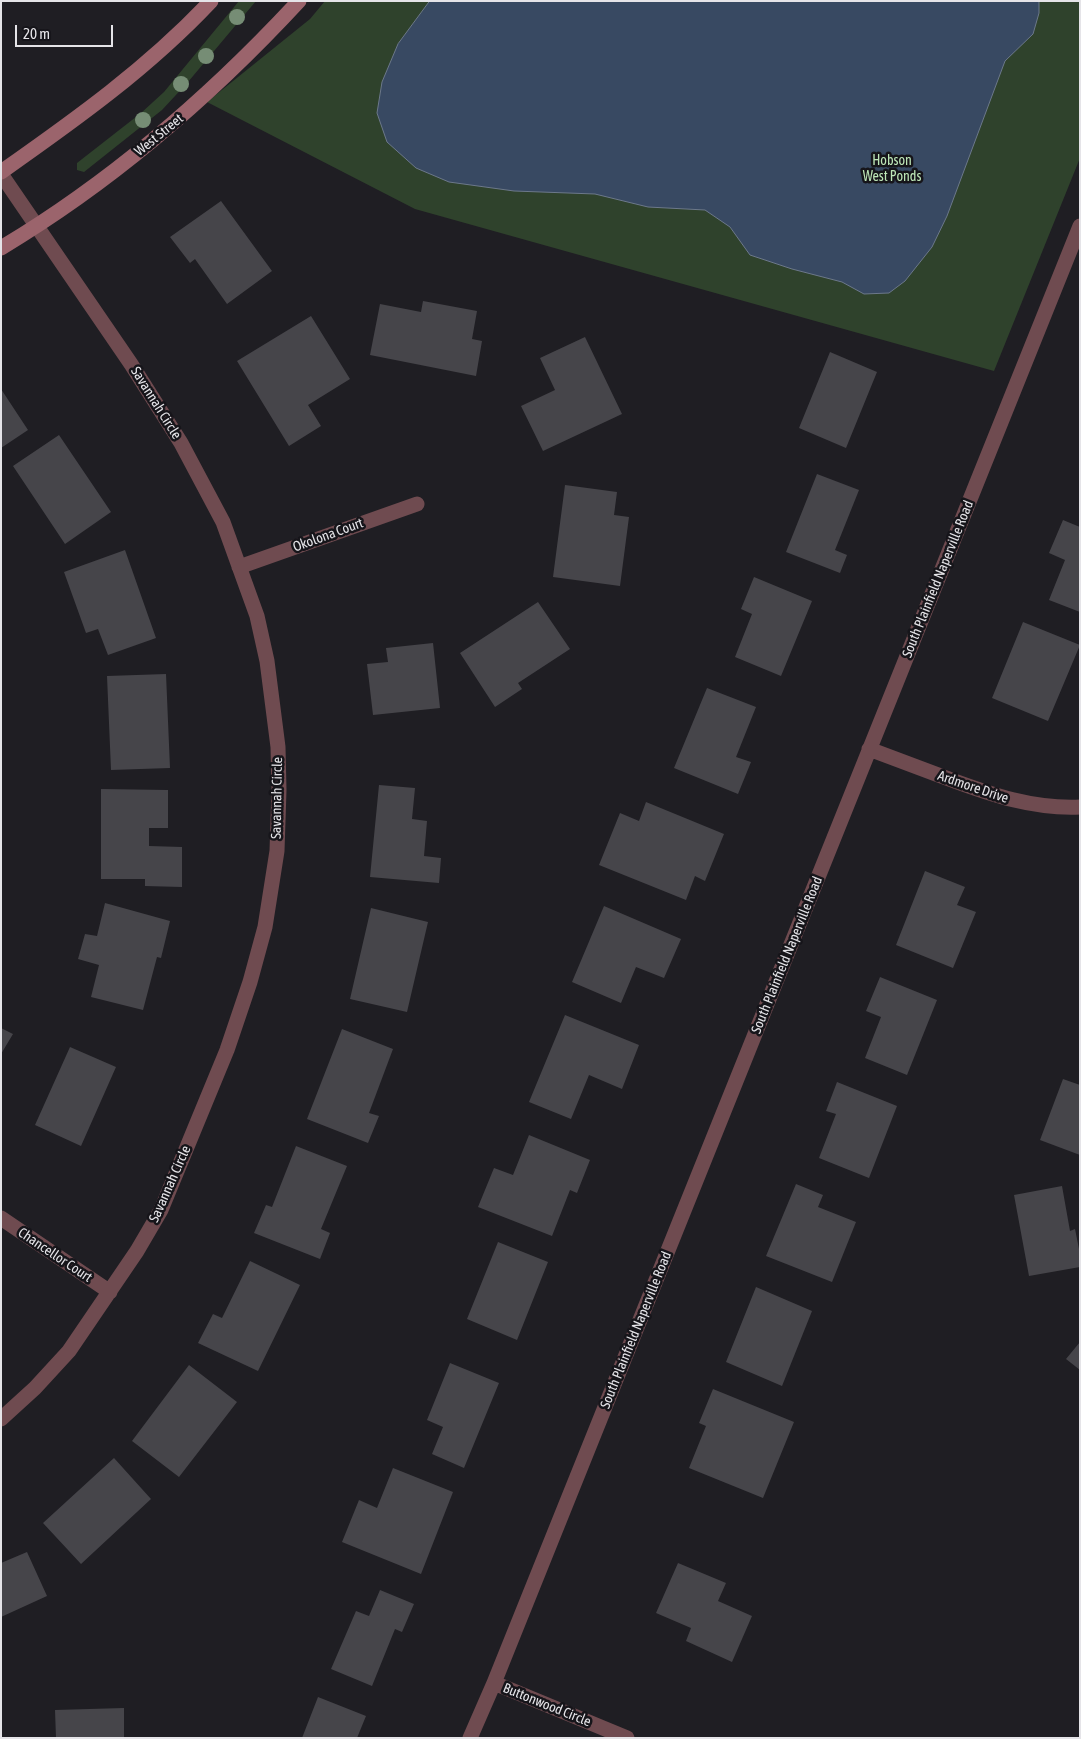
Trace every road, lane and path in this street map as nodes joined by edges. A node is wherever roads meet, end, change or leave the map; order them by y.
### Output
1 (210, 1) edge
2 (299, 1) edge
3 (1, 173) edge
4 (37, 226) junction
5 (1080, 226) edge
6 (1, 248) edge
7 (417, 504) dead end
8 (239, 567) junction
9 (869, 749) junction
10 (1080, 807) edge
11 (1, 1218) edge
12 (110, 1292) junction
13 (1, 1419) edge
14 (494, 1683) junction
15 (470, 1738) edge
16 (627, 1738) edge

1 - 3 street
2 - 4 street, West Street
3 - 4 street, Savannah Circle
4 - 6 street, West Street
4 - 8 street, Savannah Circle
5 - 9 street, South Plainfield Naperville Road
7 - 8 street, Okolona Court
8 - 12 street, Savannah Circle
9 - 10 street, Ardmore Drive
9 - 14 street, South Plainfield Naperville Road
11 - 12 street, Chancellor Court
12 - 13 street, Savannah Circle
14 - 15 street, South Plainfield Naperville Road
14 - 16 street, Buttonwood Circle

